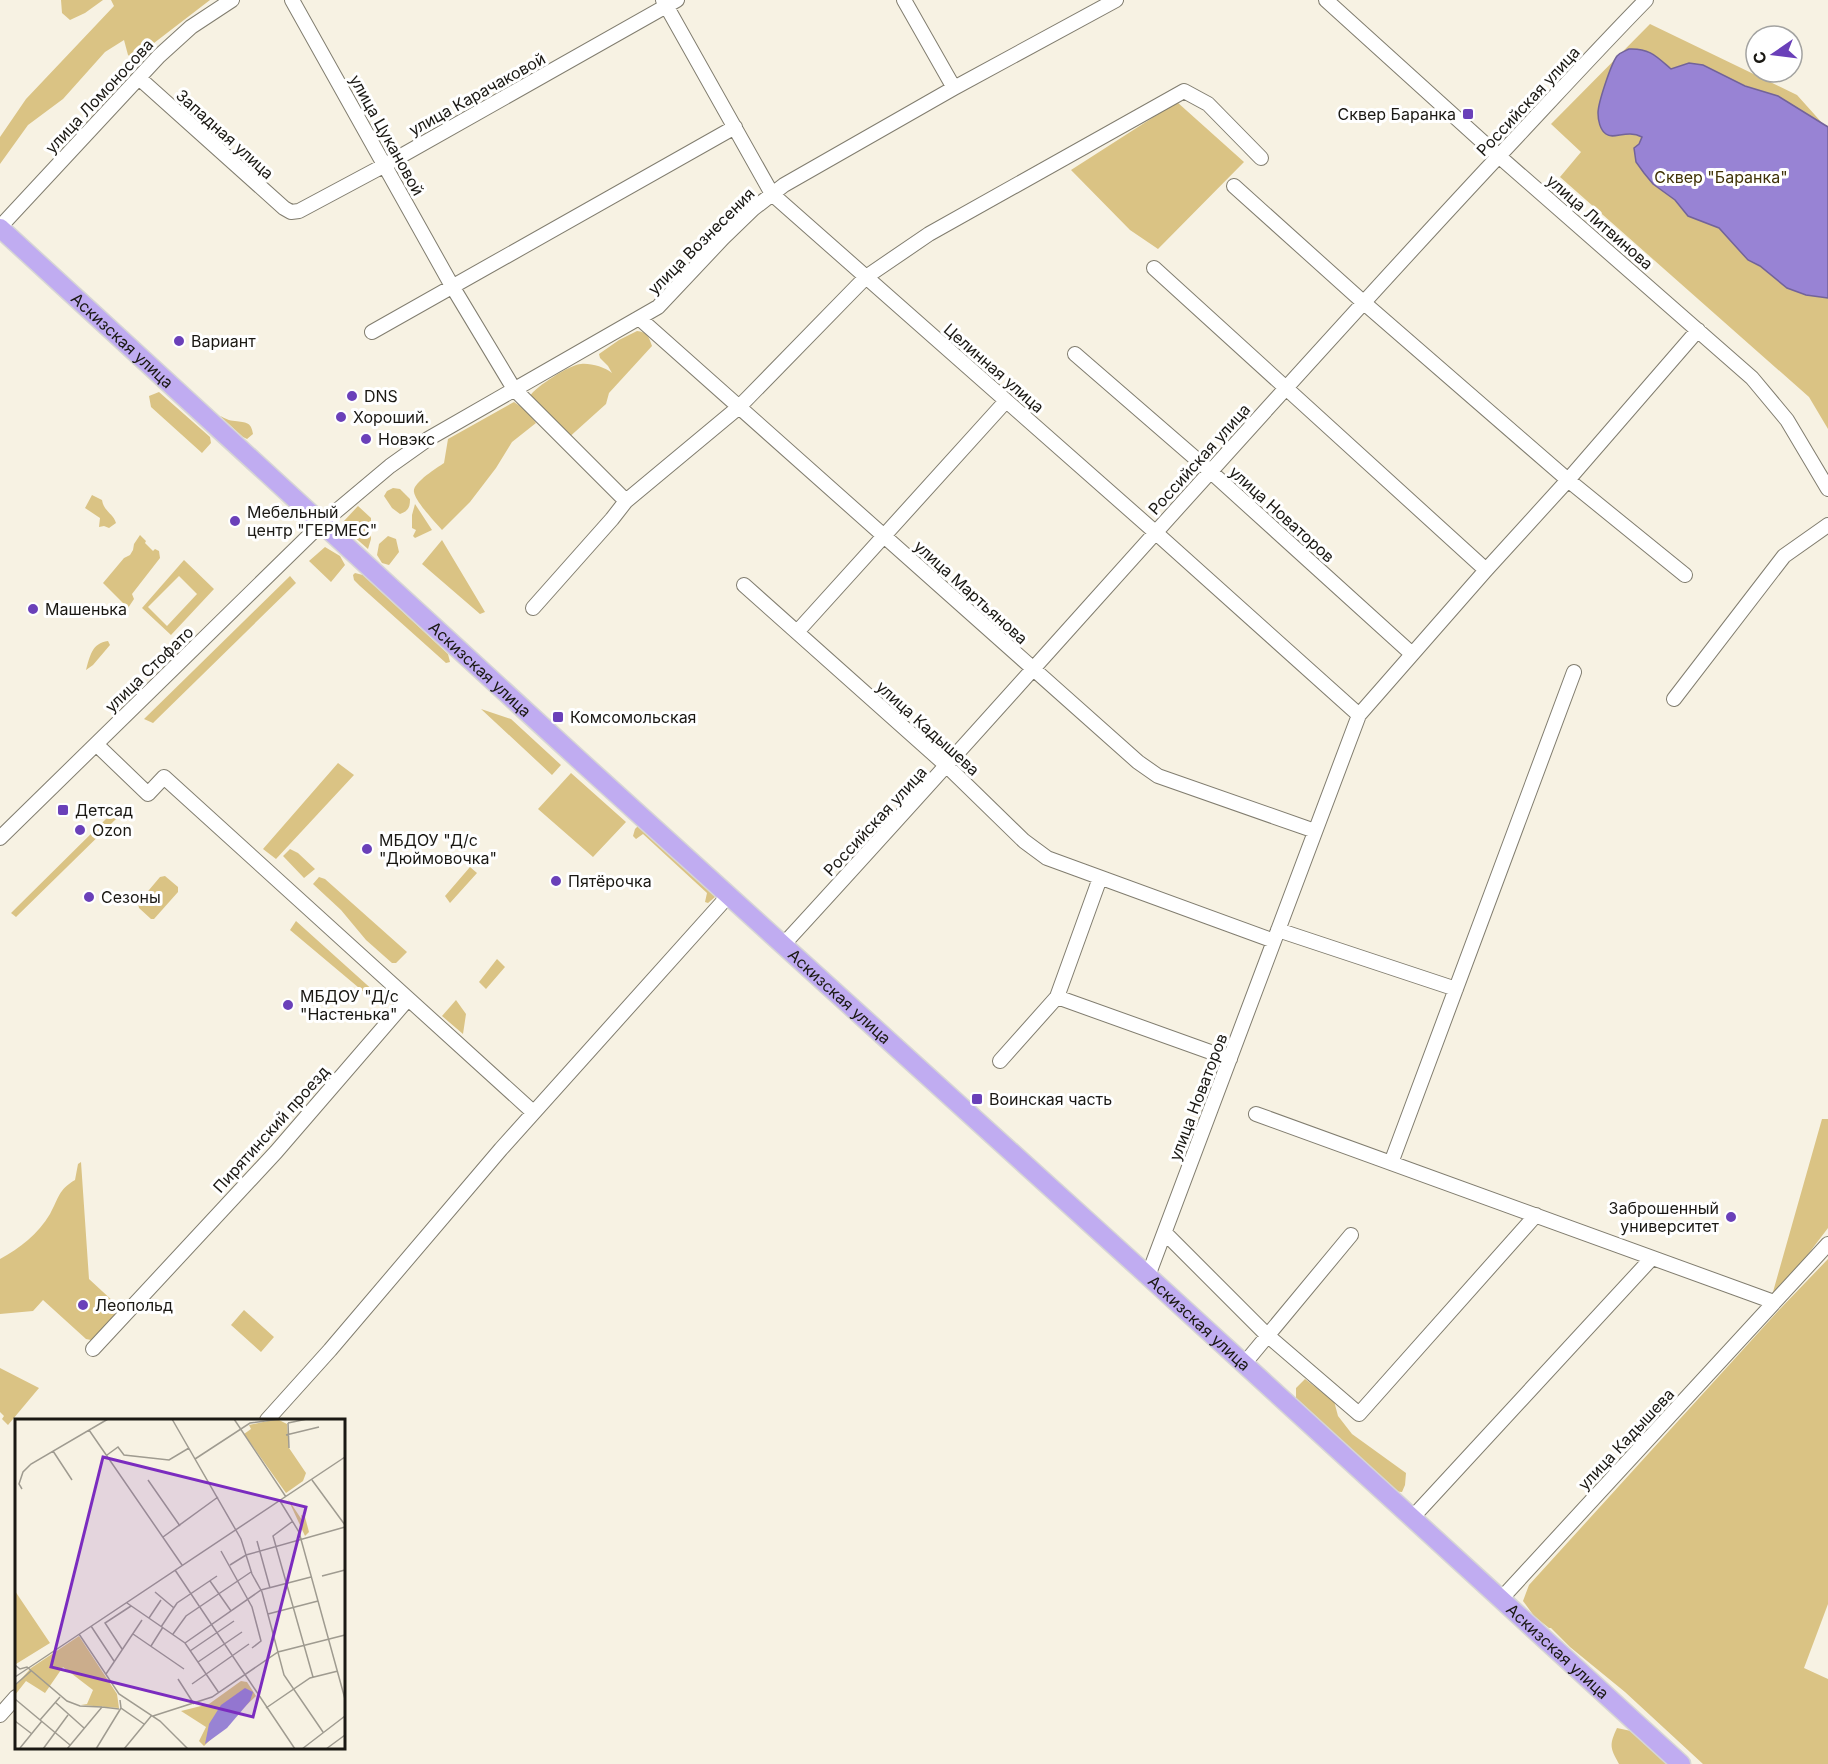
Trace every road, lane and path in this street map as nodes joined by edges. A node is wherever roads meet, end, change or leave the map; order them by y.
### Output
1 (232, 0) edge
2 (292, 0) edge
3 (904, 0) edge
4 (1116, 0) edge
5 (1326, 0) edge
6 (1646, 0) edge
7 (669, 2) edge
8 (139, 78) junction
9 (954, 88) junction
10 (735, 127) junction
11 (1499, 157) junction
12 (1261, 158) dead end
13 (385, 165) junction
14 (1234, 186) dead end
15 (772, 194) junction
16 (291, 212) joint
17 (0, 227) edge
18 (1154, 268) dead end
19 (866, 277) junction
20 (452, 286) junction
21 (1363, 302) junction
22 (639, 318) junction
23 (1698, 330) junction
24 (372, 332) dead end
25 (1075, 354) dead end
26 (1286, 387) junction
27 (514, 389) junction
28 (1006, 401) junction
29 (739, 407) junction
30 (1210, 471) junction
31 (1568, 480) junction
32 (1828, 489) edge
33 (626, 501) junction
34 (321, 524) junction
35 (1828, 525) edge
36 (1155, 532) junction
37 (884, 536) junction
38 (1486, 570) junction
39 (1685, 575) dead end
40 (744, 585) dead end
41 (533, 608) dead end
42 (797, 632) junction
43 (1412, 654) junction
44 (1033, 669) junction
45 (1574, 672) dead end
46 (1674, 699) dead end
47 (1359, 715) junction
48 (96, 744) junction
49 (947, 766) junction
50 (1315, 831) junction
51 (0, 838) edge
52 (1100, 878) junction
53 (729, 895) junction
54 (1276, 936) junction
55 (783, 945) junction
56 (1456, 988) junction
57 (1057, 997) junction
58 (408, 999) junction
59 (1230, 1059) junction
60 (1000, 1061) dead end
61 (533, 1112) junction
62 (1256, 1114) dead end
63 (1391, 1163) junction
64 (1536, 1215) junction
65 (1165, 1233) junction
66 (1351, 1234) dead end
67 (1828, 1244) edge
68 (1652, 1258) junction
69 (1149, 1276) junction
70 (1774, 1302) junction
71 (1267, 1335) junction
72 (93, 1349) dead end
73 (1244, 1364) junction
74 (268, 1419) edge
75 (1412, 1518) junction
76 (1501, 1599) junction
77 (15, 1698) edge
78 (0, 1715) edge
79 (1681, 1764) edge

1 - 8 street, улица Ломоносова
2 - 13 street, улица Цукановой
3 - 9 street
4 - 9 street, улица Вознесения
5 - 11 street, улица Литвинова
6 - 11 street, Российская улица
7 - 10 street, Целинная улица
7 - 13 street, улица Карачаковой
8 - 16 street, Западная улица
8 - 17 street, улица Ломоносова
9 - 15 street, улица Вознесения
10 - 15 street, Целинная улица
10 - 20 street
11 - 21 street, Российская улица
11 - 23 street, улица Литвинова
12 - 19 street
13 - 16 street, улица Карачаковой
13 - 20 street, улица Цукановой
14 - 21 street
15 - 19 street, Целинная улица
15 - 22 street, улица Вознесения
17 - 34 main road, Аскизская улица
18 - 26 street
19 - 28 street, Целинная улица
19 - 29 street
20 - 24 street
20 - 27 street, улица Цукановой
21 - 26 street, Российская улица
21 - 31 street
22 - 27 street, улица Вознесения
22 - 29 street, улица Мартьянова
23 - 31 street, улица Новаторов
23 - 32 street, улица Литвинова
25 - 30 street, улица Новаторов
26 - 30 street, Российская улица
26 - 38 street
27 - 33 street, улица Цукановой
27 - 34 street, улица Вознесения
28 - 36 street, Целинная улица
28 - 37 street
29 - 33 street
29 - 37 street, улица Мартьянова
30 - 36 street, Российская улица
30 - 43 street, улица Новаторов
31 - 38 street, улица Новаторов
31 - 39 street
33 - 41 street
34 - 48 street, улица Стофато
34 - 53 main road, Аскизская улица
35 - 46 street
36 - 44 street, Российская улица
36 - 47 street, Целинная улица
37 - 42 street
37 - 44 street, улица Мартьянова
38 - 43 street, улица Новаторов
40 - 42 street, улица Кадышева
42 - 49 street, улица Кадышева
43 - 47 street, улица Новаторов
44 - 49 street, Российская улица
44 - 50 street, улица Мартьянова
45 - 56 street
47 - 50 street, улица Новаторов
48 - 51 street, улица Стофато
48 - 58 street
49 - 52 street, улица Кадышева
49 - 55 street, Российская улица
50 - 54 street, улица Новаторов
52 - 54 street, улица Кадышева
52 - 57 street
53 - 55 main road, Аскизская улица
53 - 61 street
54 - 56 street
54 - 59 street, улица Новаторов
55 - 69 main road, Аскизская улица
56 - 63 street
57 - 59 street
57 - 60 street
58 - 61 street
58 - 72 street, Пирятинский проезд
59 - 65 street, улица Новаторов
61 - 74 street
62 - 63 street
63 - 64 street
64 - 68 street
64 - 71 street
65 - 69 street, улица Новаторов
65 - 71 street
66 - 71 street
67 - 70 street, улица Кадышева
68 - 70 street
68 - 75 street
69 - 73 main road, Аскизская улица
70 - 76 street, улица Кадышева
71 - 73 street
73 - 75 main road, Аскизская улица
75 - 76 main road, Аскизская улица
76 - 79 main road, Аскизская улица
77 - 78 street

